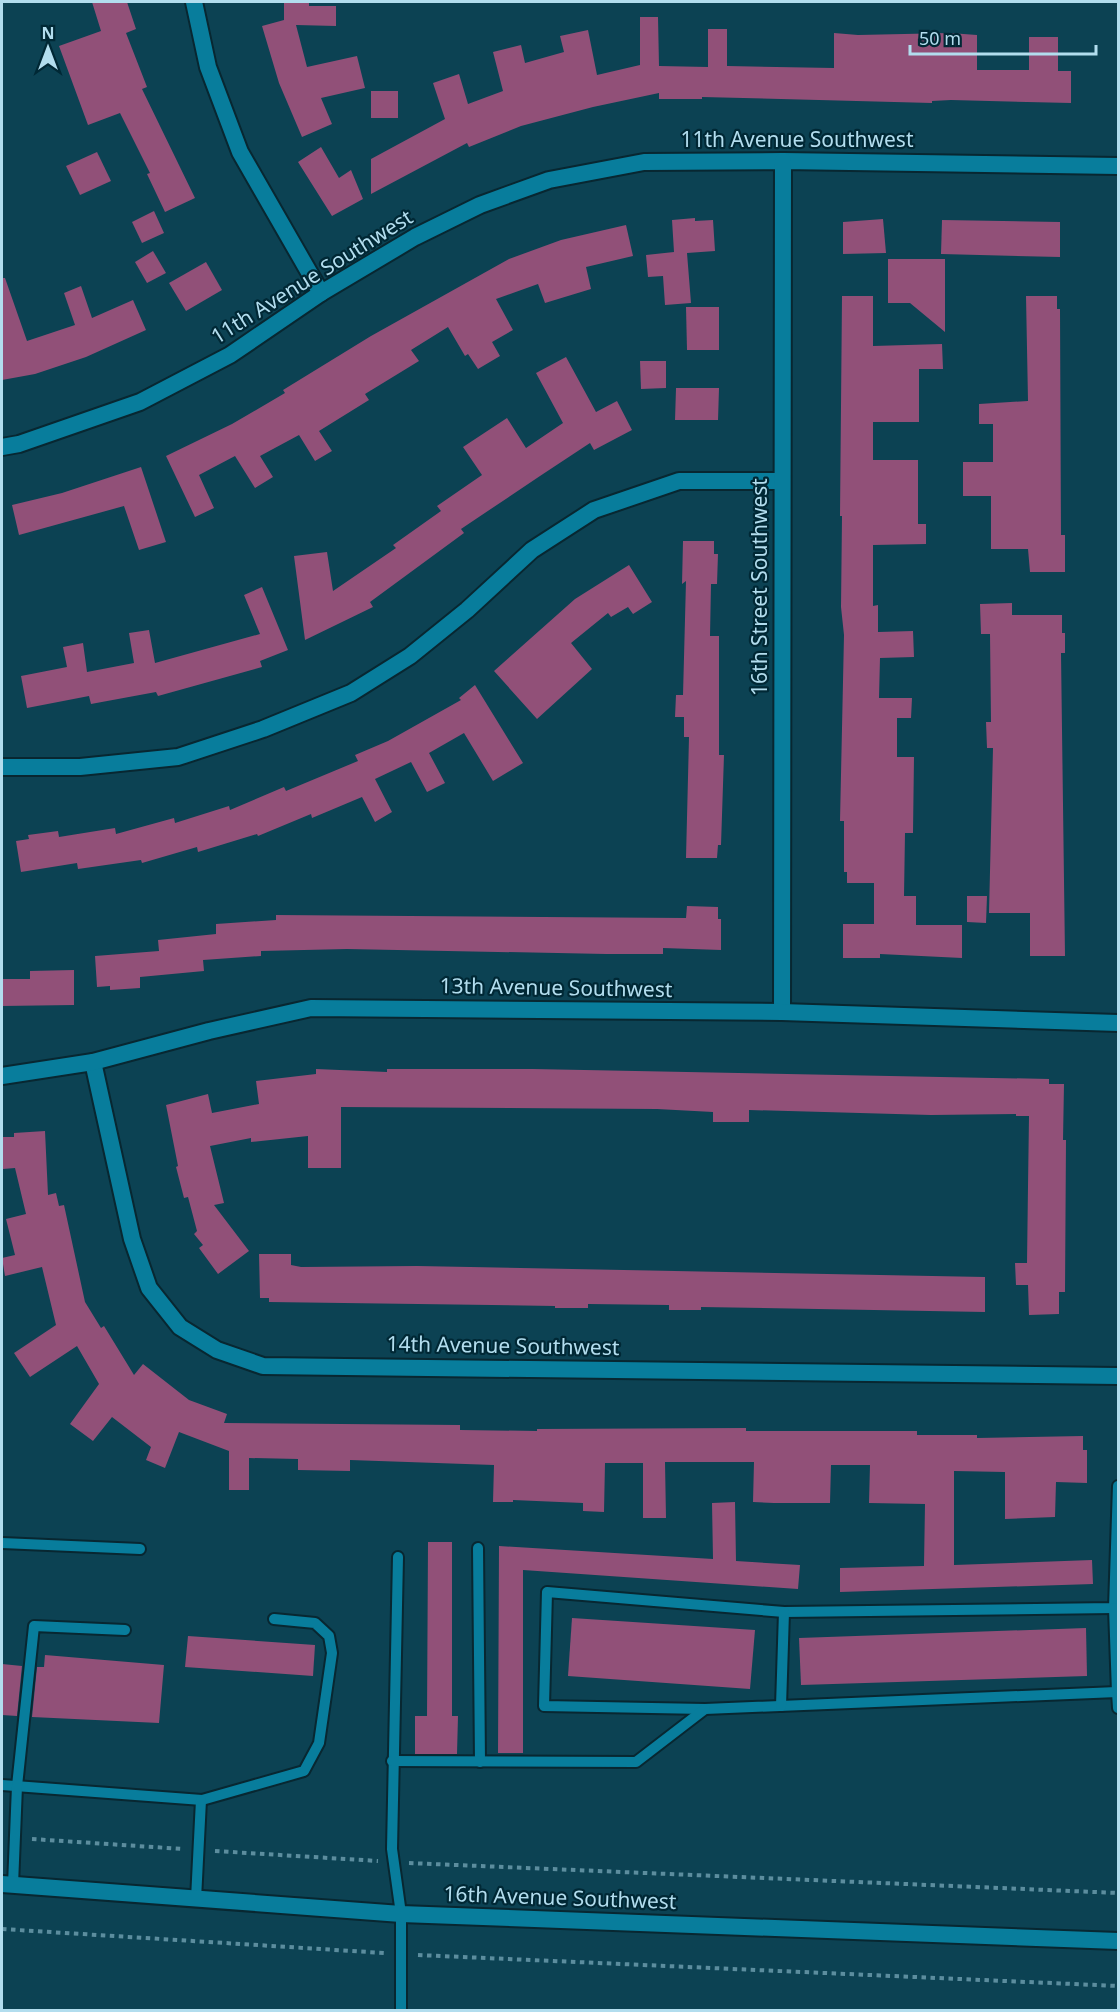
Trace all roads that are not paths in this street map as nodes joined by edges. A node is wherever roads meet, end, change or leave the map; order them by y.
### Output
1 (194, 2) edge
2 (783, 161) junction
3 (1119, 166) edge
4 (321, 293) junction
5 (2, 447) edge
6 (782, 481) junction
7 (2, 767) edge
8 (782, 1012) junction
9 (1119, 1023) edge
10 (93, 1062) junction
11 (2, 1076) edge
12 (1119, 1376) edge
13 (1119, 1486) edge
14 (2, 1542) edge
15 (478, 1548) dead end
16 (140, 1549) dead end
17 (398, 1557) dead end
18 (1114, 1608) junction
19 (784, 1612) junction
20 (274, 1619) dead end
21 (125, 1630) dead end
22 (1117, 1692) edge
23 (781, 1706) junction
24 (1119, 1708) edge
25 (705, 1709) junction
26 (392, 1761) junction
27 (480, 1762) junction
28 (2, 1785) edge
29 (17, 1786) junction
30 (201, 1800) junction
31 (7, 1884) edge
32 (196, 1899) junction
33 (401, 1914) junction
34 (1119, 1941) edge
35 (402, 2010) edge

1 - 4 street
2 - 3 street, 11th Avenue Southwest
2 - 4 street, 11th Avenue Southwest
2 - 6 street, 16th Street Southwest
4 - 5 street, 11th Avenue Southwest
6 - 7 street
6 - 8 street, 16th Street Southwest
8 - 9 street, 13th Avenue Southwest
8 - 10 street, 13th Avenue Southwest
10 - 11 street, 13th Avenue Southwest
10 - 12 street, 14th Avenue Southwest
13 - 18 lane
14 - 16 lane
15 - 27 lane
17 - 26 lane
18 - 19 lane
18 - 22 lane
19 - 23 lane
19 - 25 lane
20 - 30 lane
21 - 29 lane
22 - 23 lane
22 - 24 lane
23 - 25 lane
25 - 27 lane
26 - 27 lane
26 - 33 lane
28 - 29 lane
29 - 30 lane
29 - 31 lane
30 - 32 lane
31 - 32 street, 16th Avenue Southwest
32 - 33 street, 16th Avenue Southwest
33 - 34 street, 16th Avenue Southwest
33 - 35 lane

